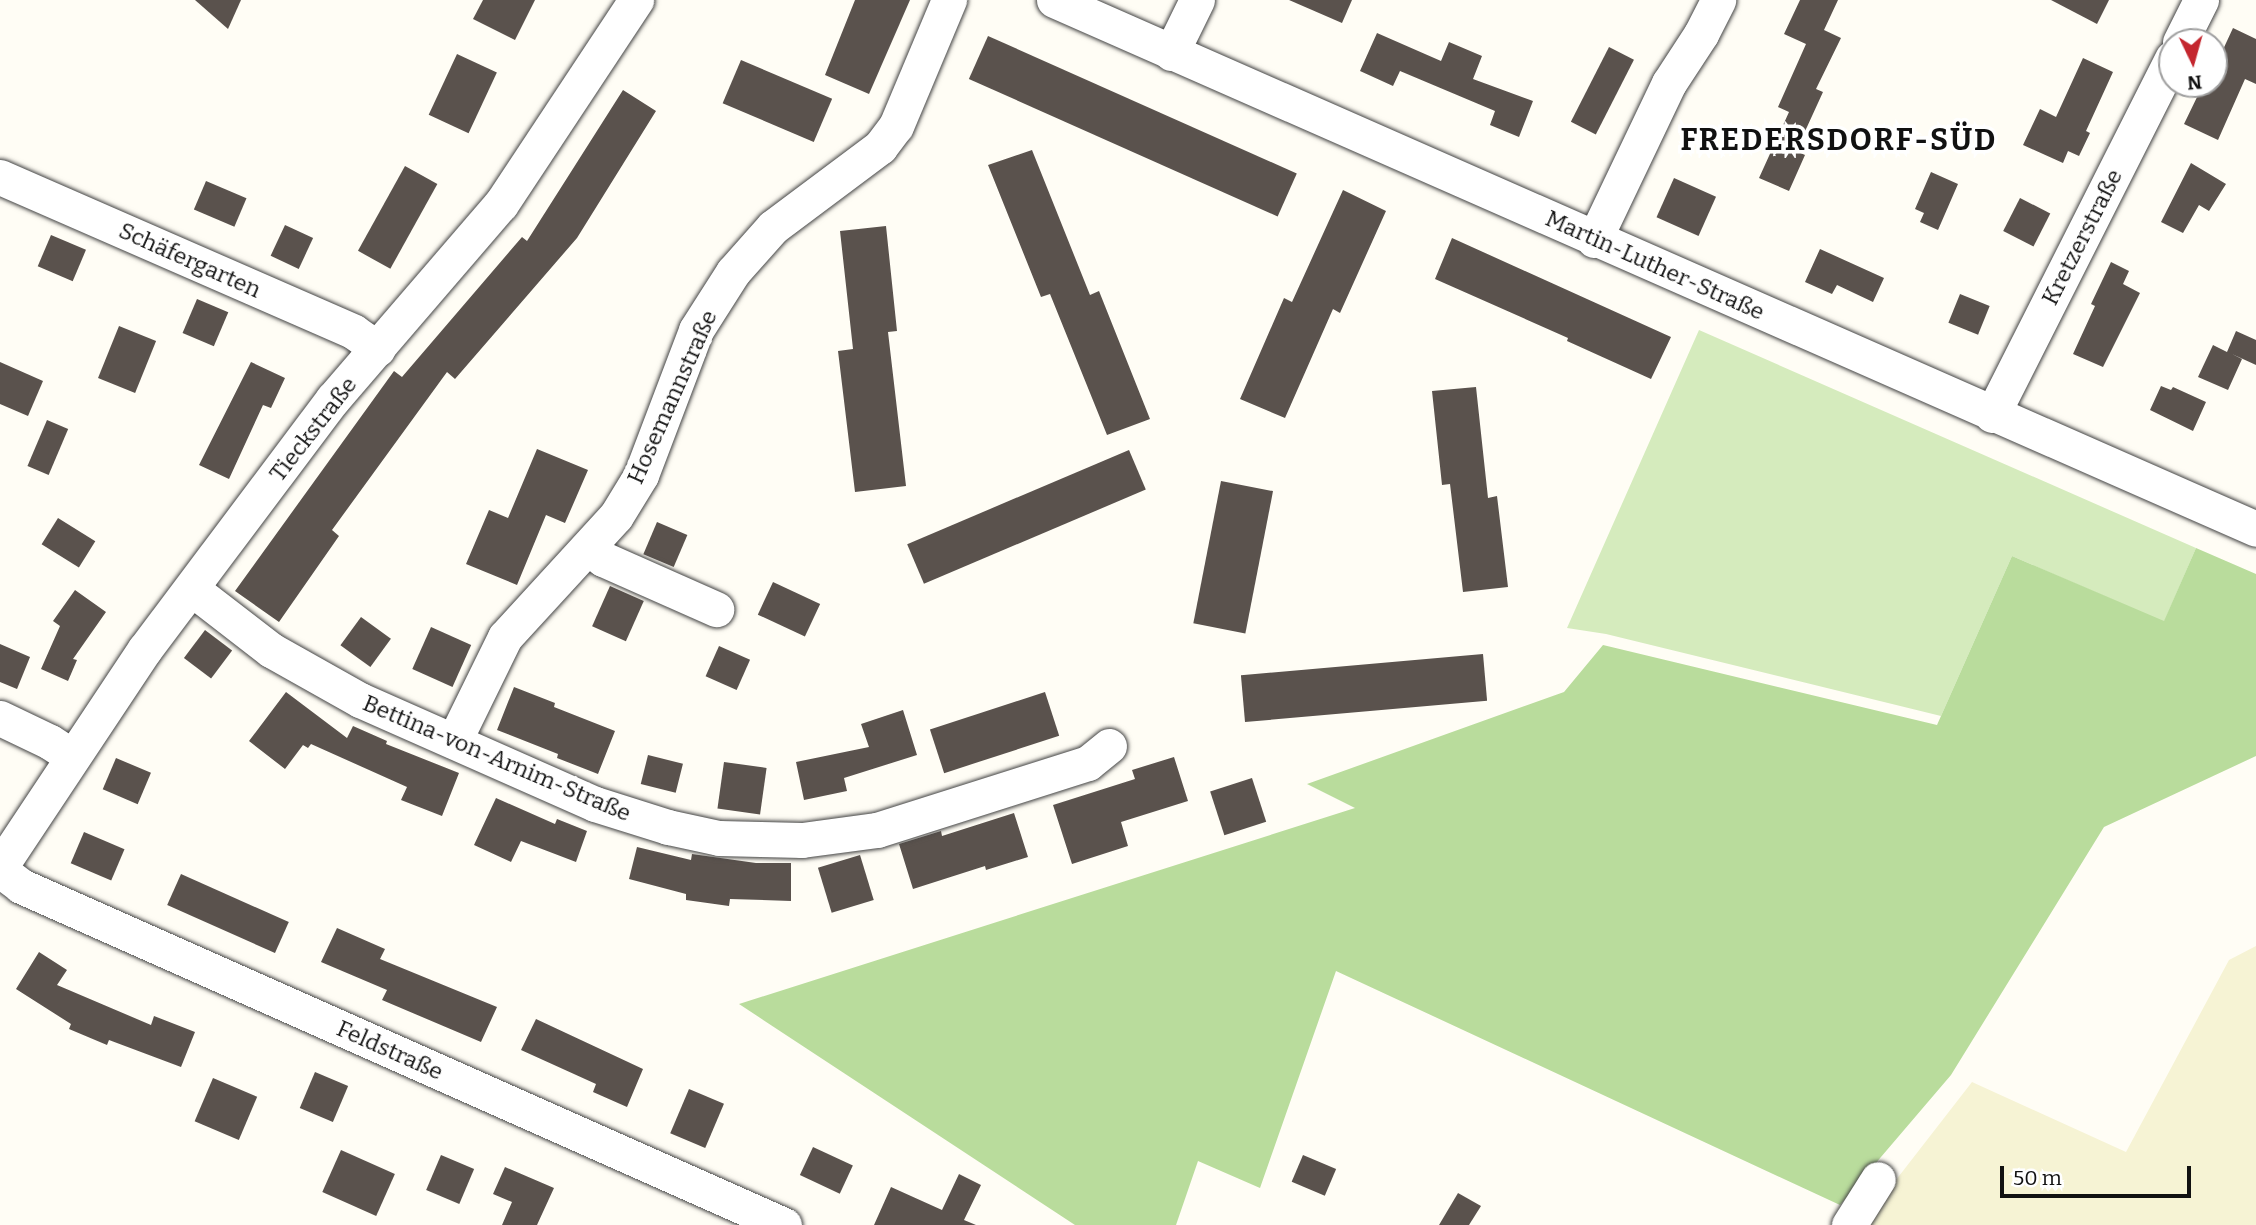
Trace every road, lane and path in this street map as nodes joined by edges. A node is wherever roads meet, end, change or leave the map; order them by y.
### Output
1 (636, 0) edge
2 (949, 0) edge
3 (1054, 0) edge
4 (1197, 0) edge
5 (1718, 0) edge
6 (2201, 0) edge
7 (2187, 28) edge
8 (1171, 52) junction
9 (2158, 86) edge
10 (0, 177) edge
11 (1594, 240) junction
12 (378, 349) junction
13 (1993, 415) junction
14 (2256, 529) edge
15 (589, 547) junction
16 (192, 589) junction
17 (716, 609) dead end
18 (0, 718) edge
19 (454, 741) junction
20 (1109, 746) dead end
21 (72, 757) junction
22 (0, 868) edge
23 (1878, 1179) dead end
24 (784, 1225) edge
25 (1849, 1225) edge

1 - 12 street, Tieckstraße
2 - 15 street, Hosemannstraße
3 - 8 street, Martin-Luther-Straße
4 - 8 street
5 - 11 street
6 - 7 street
8 - 11 street, Martin-Luther-Straße
9 - 13 street, Kretzerstraße
10 - 12 street, Schäfergarten
11 - 13 street, Martin-Luther-Straße
12 - 16 street, Tieckstraße
13 - 14 street, Martin-Luther-Straße
15 - 17 street
15 - 19 street, Hosemannstraße
16 - 19 street, Bettina-von-Arnim-Straße
16 - 21 street, Tieckstraße
18 - 21 street
19 - 20 street, Bettina-von-Arnim-Straße
21 - 22 street, Tieckstraße
22 - 24 street, Feldstraße
23 - 25 street

